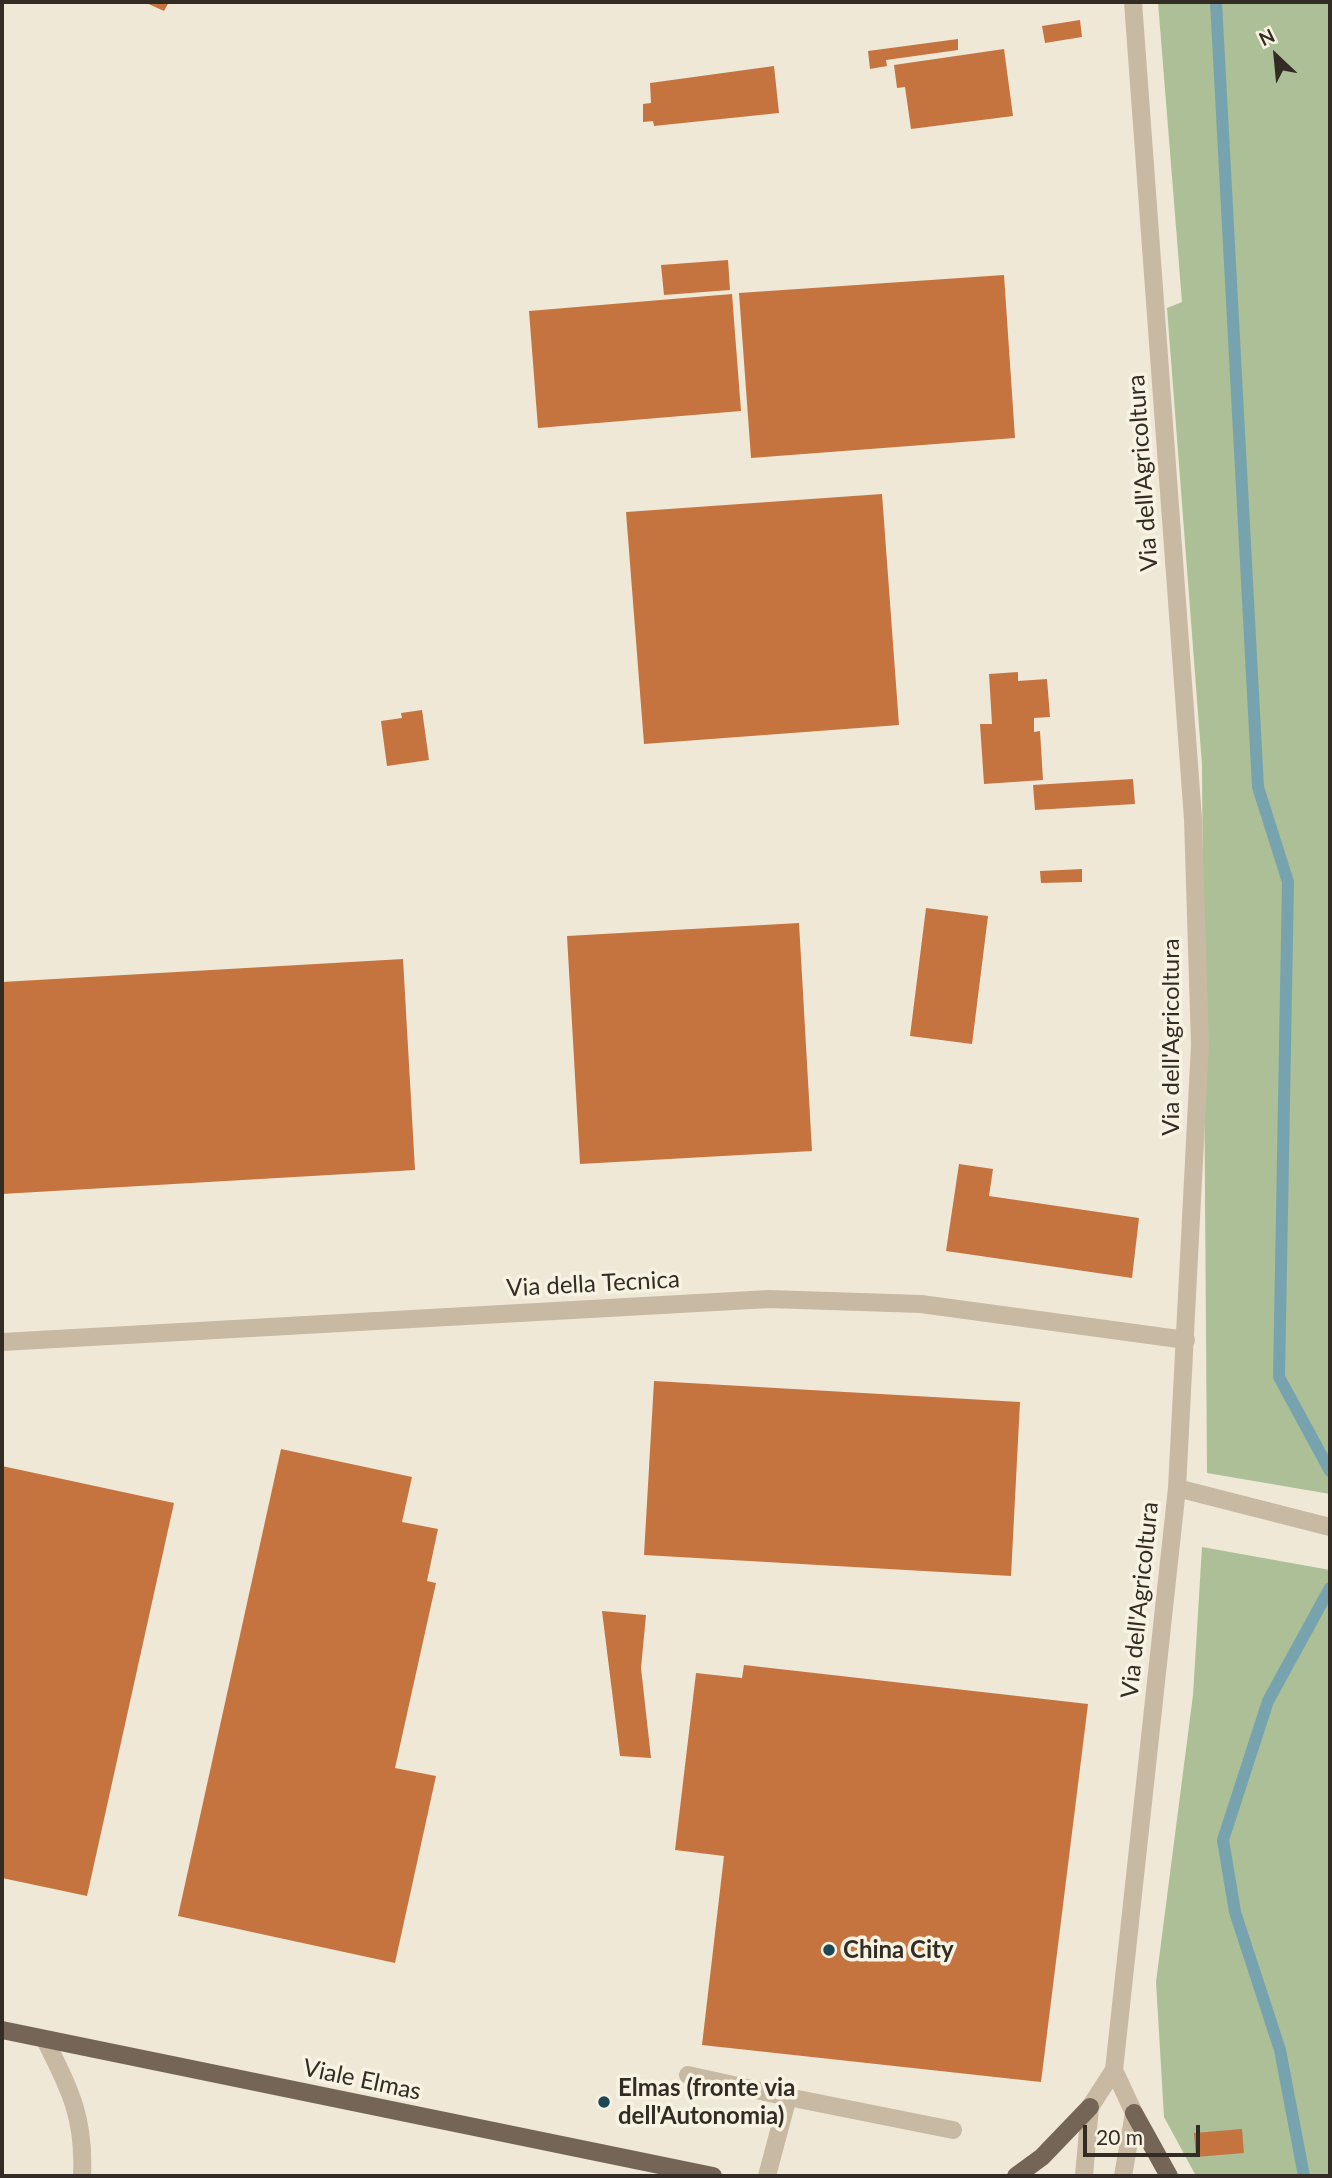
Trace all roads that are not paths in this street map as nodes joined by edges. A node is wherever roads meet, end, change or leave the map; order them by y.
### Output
1 (1133, 2) edge
2 (1186, 1340) junction
3 (2, 1342) edge
4 (1177, 1488) junction
5 (1330, 1527) edge
6 (2, 2030) edge
7 (44, 2040) junction
8 (1114, 2070) junction
9 (688, 2075) dead end
10 (788, 2097) junction
11 (1090, 2108) junction
12 (1134, 2113) junction
13 (953, 2130) dead end
14 (82, 2176) edge
15 (713, 2176) edge
16 (767, 2176) edge
17 (1016, 2176) edge
18 (1084, 2176) edge
19 (1123, 2176) edge
20 (1169, 2176) edge

1 - 2 street, Via dell'Agricoltura
2 - 3 street, Via della Tecnica
2 - 4 street, Via dell'Agricoltura
4 - 5 street
4 - 8 street, Via dell'Agricoltura
6 - 7 main road, Viale Elmas
7 - 14 street
7 - 15 main road, Viale Elmas
8 - 11 street, Via dell'Agricoltura
8 - 12 street
9 - 10 street
10 - 13 street
10 - 16 street
11 - 17 main road
11 - 18 street, Via dell'Agricoltura
12 - 19 street
12 - 20 main road

